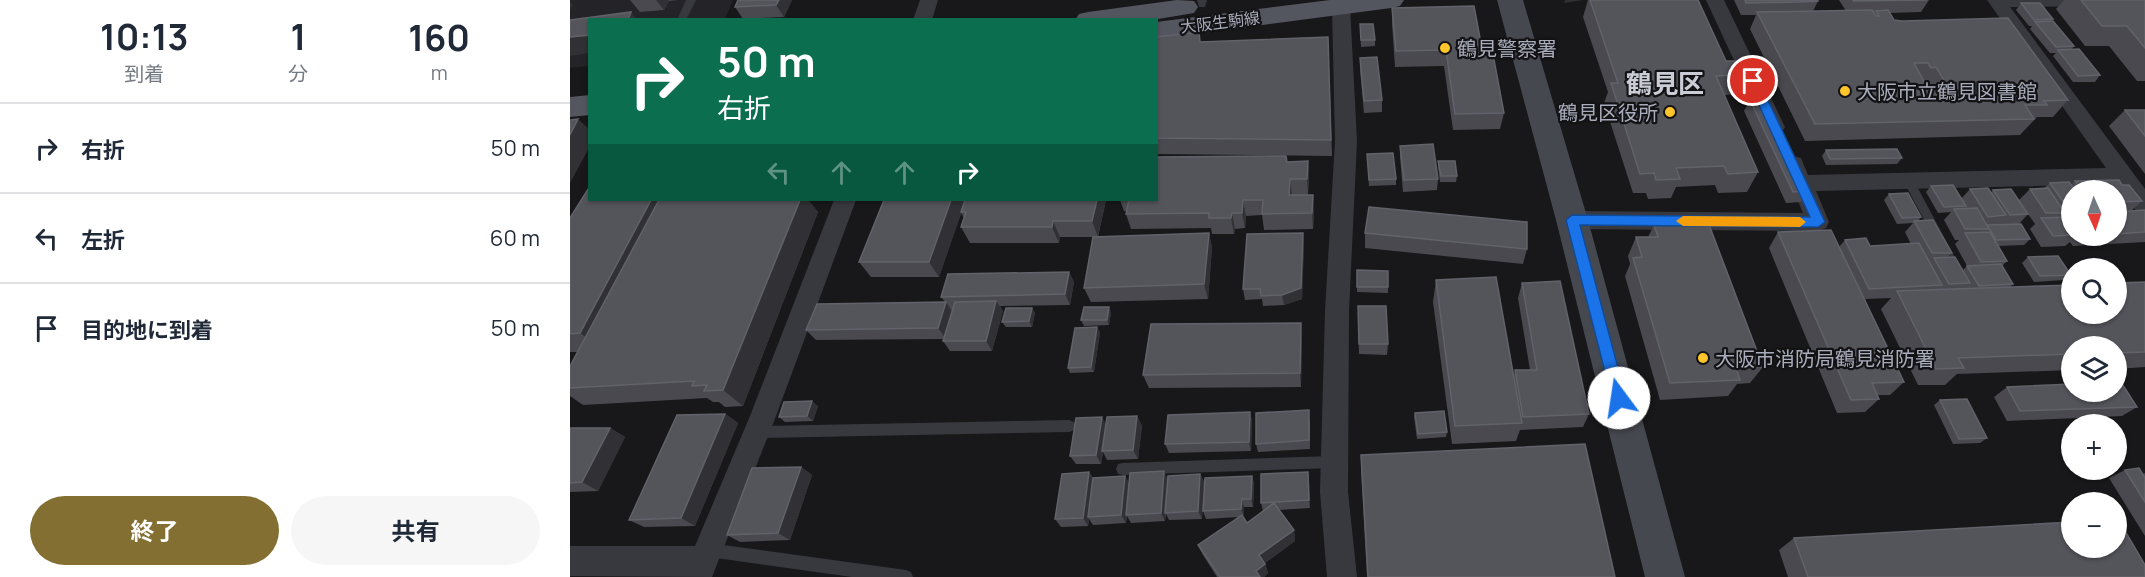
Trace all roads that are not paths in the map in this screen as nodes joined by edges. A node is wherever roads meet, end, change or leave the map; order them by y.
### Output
1 (691, 0) edge
2 (929, 0) edge
3 (1242, 0) edge
4 (1391, 0) edge
5 (1510, 0) edge
6 (1715, 0) edge
7 (2124, 0) edge
8 (1996, 1) edge
9 (1202, 3) edge
10 (1341, 6) junction
11 (682, 18) edge
12 (923, 18) edge
13 (1101, 18) edge
14 (1158, 30) edge
15 (588, 84) edge
16 (570, 86) edge
17 (588, 105) edge
18 (570, 107) edge
19 (2124, 176) junction
20 (1908, 180) junction
21 (1802, 183) junction
22 (845, 201) edge
23 (2145, 206) edge
24 (1572, 220) junction
25 (1949, 257) edge
26 (1069, 426) dead end
27 (756, 432) junction
28 (1335, 462) junction
29 (1124, 469) dead end
30 (570, 561) edge
31 (703, 563) edge
32 (906, 577) edge
33 (1342, 577) edge
34 (1665, 577) edge

1 - 11 lane
2 - 12 street
3 - 9 main road, 大阪生駒線
4 - 10 main road, 大阪生駒線
5 - 24 street
6 - 21 street
7 - 8 street
8 - 19 street
9 - 13 main road, 大阪生駒線
10 - 14 main road, 大阪生駒線
10 - 28 street
15 - 16 main road
17 - 18 main road
19 - 20 street
19 - 23 street
20 - 21 street
20 - 25 lane
21 - 24 street
22 - 27 street
24 - 34 street
26 - 27 lane
27 - 31 street
28 - 29 lane
28 - 33 street
30 - 31 street
31 - 32 lane

